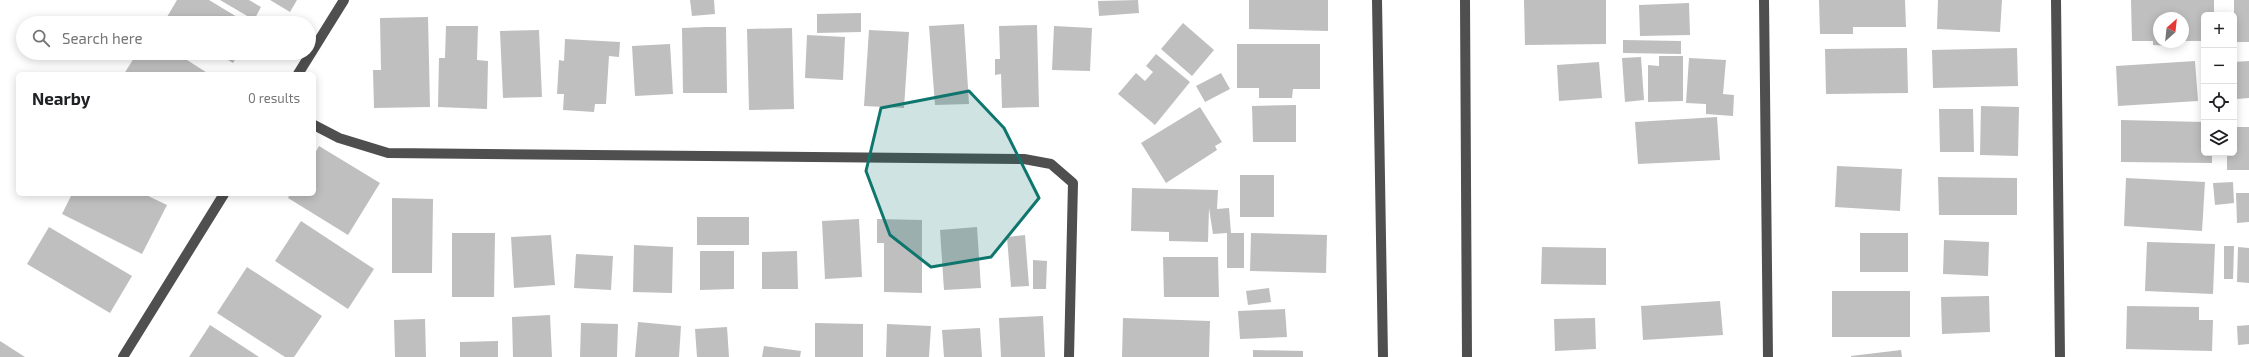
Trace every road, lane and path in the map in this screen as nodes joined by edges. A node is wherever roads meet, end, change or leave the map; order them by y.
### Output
1 (344, 0) edge
2 (1377, 0) edge
3 (1466, 0) edge
4 (1764, 0) edge
5 (2056, 0) edge
6 (316, 45) edge
7 (307, 60) edge
8 (299, 72) edge
9 (316, 126) edge
10 (223, 196) edge
11 (123, 357) edge
12 (1069, 357) edge
13 (1383, 357) edge
14 (1467, 357) edge
15 (1768, 357) edge
16 (2060, 357) edge

1 - 6 street
2 - 13 street
3 - 14 street
4 - 15 street
5 - 16 street
7 - 8 street
9 - 12 street
10 - 11 street

